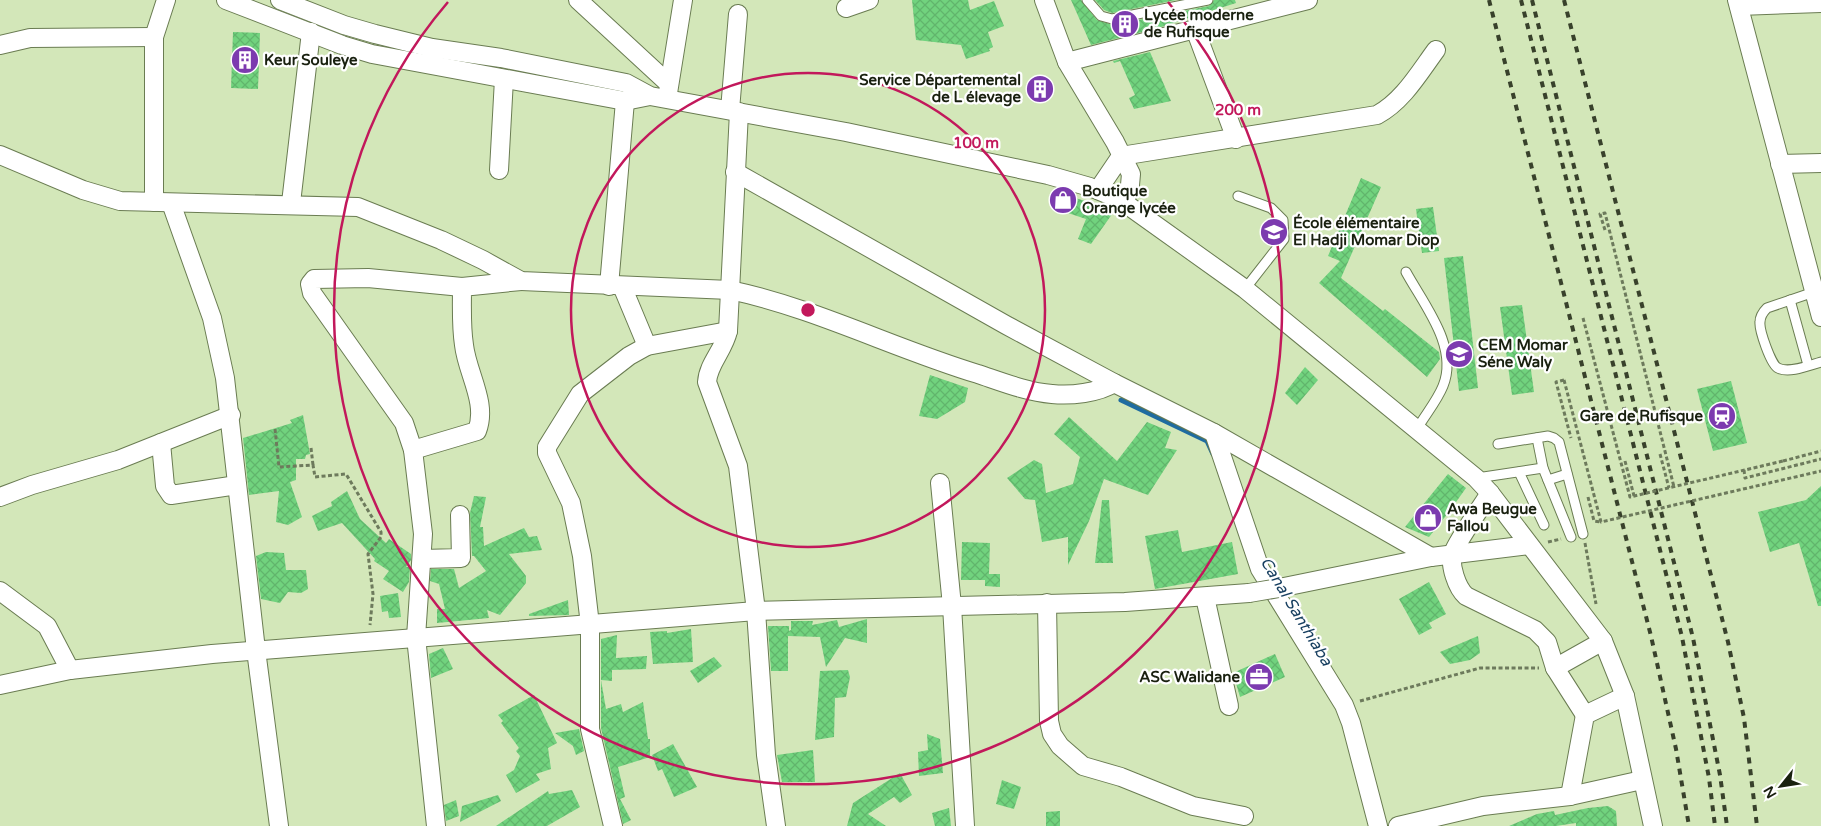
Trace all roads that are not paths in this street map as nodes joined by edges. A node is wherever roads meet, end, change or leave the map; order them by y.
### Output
1 (166, 0) edge
2 (226, 0) edge
3 (280, 0) edge
4 (578, 0) edge
5 (683, 0) edge
6 (869, 0) edge
7 (1044, 0) edge
8 (1087, 0) edge
9 (1208, 0) edge
10 (1308, 0) edge
11 (1764, 2) edge
12 (1738, 3) edge
13 (1821, 4) edge
14 (846, 8) dead end
15 (738, 14) dead end
16 (1195, 29) junction
17 (311, 32) junction
18 (154, 37) junction
19 (0, 46) edge
20 (1436, 50) dead end
21 (1067, 62) junction
22 (504, 79) junction
23 (669, 92) junction
24 (650, 96) junction
25 (625, 101) junction
26 (735, 111) junction
27 (1236, 139) junction
28 (0, 155) edge
29 (1120, 156) junction
30 (1821, 163) edge
31 (1780, 164) junction
32 (499, 170) dead end
33 (735, 172) junction
34 (1098, 190) junction
35 (1238, 196) dead end
36 (163, 202) junction
37 (1125, 202) junction
38 (291, 203) junction
39 (1406, 272) dead end
40 (521, 281) junction
41 (616, 286) junction
42 (462, 287) junction
43 (1245, 289) junction
44 (730, 290) junction
45 (1814, 292) junction
46 (1790, 300) junction
47 (1821, 317) edge
48 (728, 331) junction
49 (647, 346) junction
50 (1821, 362) edge
51 (1808, 365) junction
52 (1114, 383) junction
53 (231, 415) junction
54 (1417, 429) junction
55 (1214, 433) junction
56 (1537, 438) junction
57 (162, 443) junction
58 (1498, 444) dead end
59 (413, 450) junction
60 (1544, 468) junction
61 (1520, 472) junction
62 (1567, 474) junction
63 (1476, 478) junction
64 (1548, 480) junction
65 (940, 483) dead end
66 (237, 485) junction
67 (1490, 493) junction
68 (0, 497) edge
69 (1577, 511) junction
70 (460, 515) dead end
71 (1563, 515) junction
72 (1544, 525) dead end
73 (1583, 534) road end
74 (1572, 537) dead end
75 (1530, 545) junction
76 (1453, 554) junction
77 (1431, 557) junction
78 (422, 559) junction
79 (0, 590) edge
80 (1205, 597) junction
81 (1047, 602) junction
82 (952, 606) junction
83 (756, 611) junction
84 (590, 625) junction
85 (416, 637) junction
86 (1603, 641) junction
87 (256, 650) junction
88 (1554, 668) junction
89 (70, 670) junction
90 (0, 685) edge
91 (1625, 696) junction
92 (1229, 706) dead end
93 (1585, 715) junction
94 (1642, 780) junction
95 (1570, 796) junction
96 (1244, 816) dead end
97 (279, 826) edge
98 (436, 826) edge
99 (613, 826) edge
100 (776, 826) edge
101 (965, 826) edge
102 (1378, 826) edge
103 (1398, 826) edge
104 (1653, 826) edge

1 - 18 street
2 - 17 street
3 - 24 street
4 - 23 street
5 - 23 street
6 - 14 street
7 - 21 street
8 - 9 lane
10 - 16 street
11 - 12 street
11 - 13 street
12 - 31 street
15 - 26 street
16 - 21 street
16 - 27 street
17 - 22 street
17 - 38 street
18 - 19 street
18 - 36 street
20 - 27 street
21 - 29 street
22 - 25 street
22 - 32 street
23 - 24 street
23 - 26 street
24 - 25 street
25 - 41 street
26 - 33 street
26 - 34 street
27 - 29 street
28 - 36 street
29 - 34 street
29 - 37 street
30 - 31 street
31 - 45 street
33 - 44 street
33 - 52 street
34 - 37 street
35 - 43 lane
36 - 38 street
36 - 53 street
37 - 43 street
38 - 40 street
39 - 54 lane
40 - 41 street
40 - 42 street
41 - 44 street
41 - 49 street
42 - 59 street
42 - 59 street
43 - 54 street
44 - 48 street
44 - 52 street
45 - 46 lane
45 - 47 street
46 - 51 lane
46 - 51 lane
48 - 49 street
48 - 83 street
49 - 84 street
50 - 51 lane
52 - 55 street
53 - 57 street
53 - 66 street
54 - 63 street
55 - 77 street
55 - 102 street
56 - 58 lane
56 - 60 lane
56 - 62 lane
57 - 66 street
57 - 68 street
59 - 78 street
60 - 61 lane
60 - 64 lane
61 - 63 lane
61 - 72 lane
62 - 64 lane
62 - 69 lane
63 - 67 street
64 - 71 lane
65 - 82 street
66 - 87 street
67 - 75 street
67 - 76 street
69 - 71 lane
69 - 73 lane
70 - 78 street
71 - 74 lane
75 - 76 street
75 - 86 street
76 - 77 street
76 - 88 street
77 - 80 street, bridge
78 - 85 street
79 - 89 street
80 - 81 street
80 - 92 street
81 - 82 street
81 - 96 street
82 - 83 street
82 - 101 street
83 - 84 street
83 - 100 street
84 - 85 street
84 - 99 street
85 - 87 street
85 - 98 street
86 - 88 street
86 - 91 street
87 - 89 street
87 - 97 street
88 - 93 street
89 - 90 street
91 - 93 street
91 - 94 street
93 - 95 street
94 - 95 street
94 - 104 street
95 - 103 street

